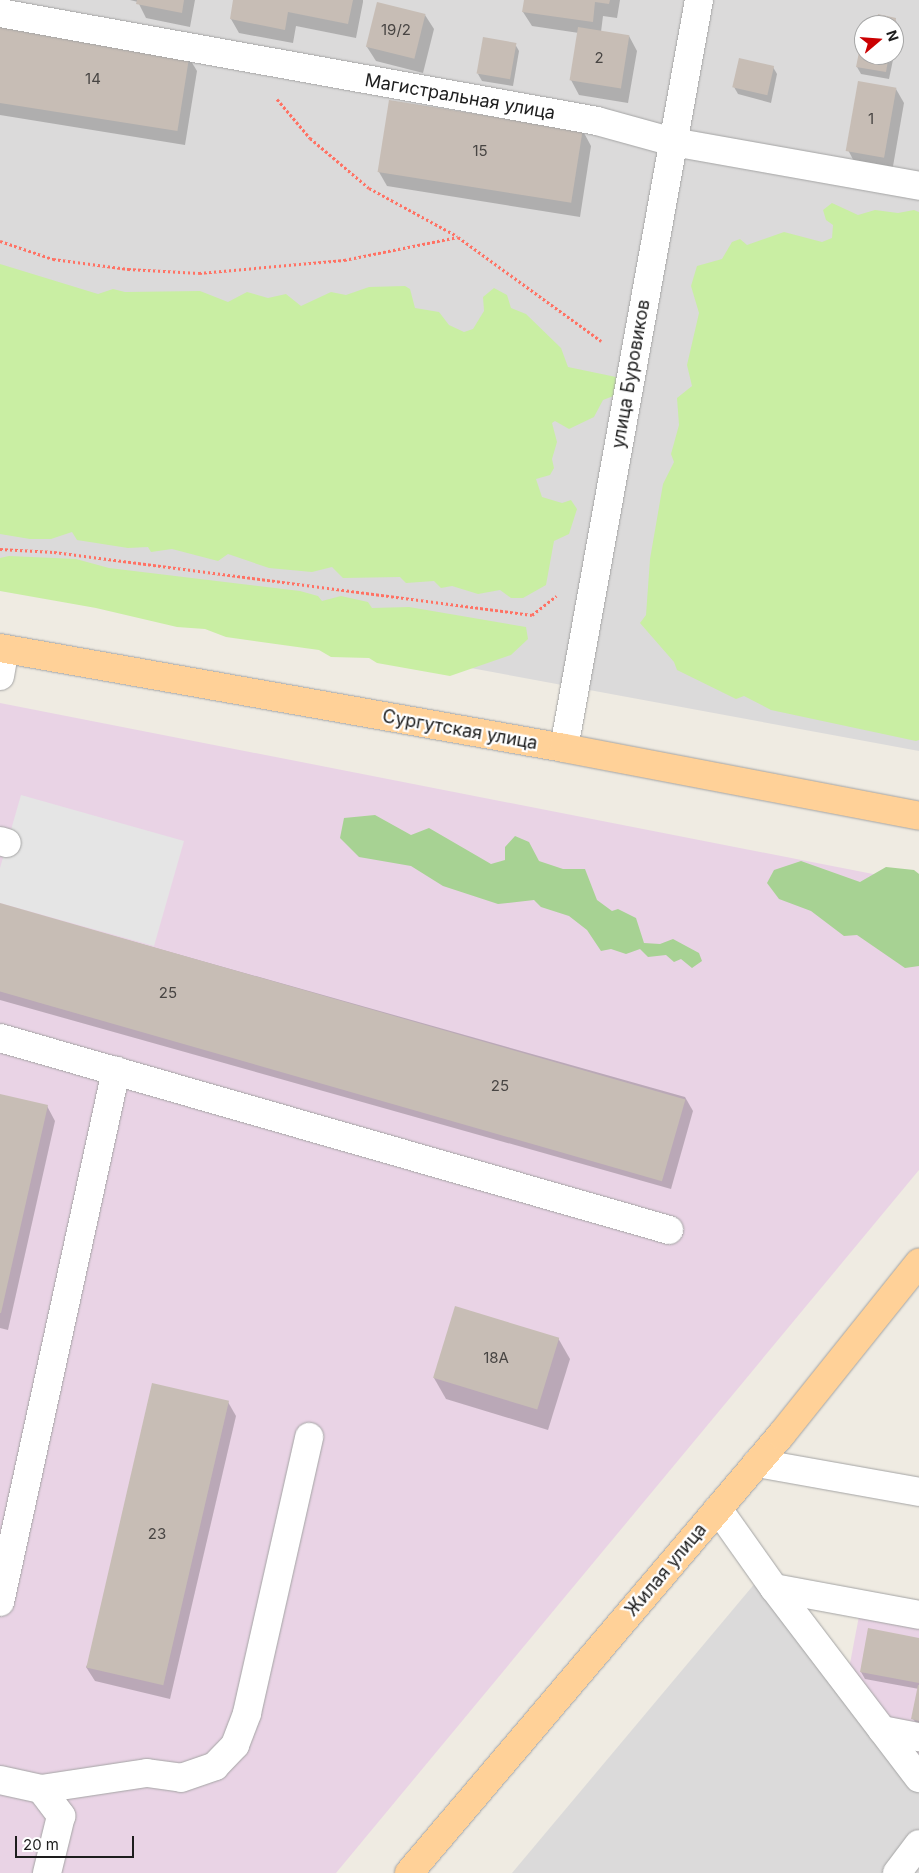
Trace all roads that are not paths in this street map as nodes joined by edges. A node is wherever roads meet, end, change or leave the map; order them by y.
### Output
1 (699, 0) edge
2 (0, 13) edge
3 (673, 142) junction
4 (919, 186) edge
5 (3, 649) edge
6 (0, 676) edge
7 (564, 748) junction
8 (869, 806) junction
9 (919, 816) edge
10 (919, 836) edge
11 (0, 1038) edge
12 (116, 1071) junction
13 (668, 1230) dead end
14 (919, 1263) edge
15 (310, 1437) dead end
16 (757, 1463) junction
17 (919, 1492) edge
18 (718, 1509) junction
19 (774, 1588) junction
20 (0, 1602) edge
21 (919, 1615) edge
22 (882, 1730) junction
23 (919, 1737) edge
24 (919, 1778) edge
25 (0, 1780) edge
26 (42, 1789) junction
27 (919, 1844) edge
28 (47, 1873) edge
29 (409, 1873) edge
30 (897, 1873) edge

1 - 3 street, улица Буровиков
2 - 3 street, Магистральная улица
3 - 4 street, Магистральная улица
3 - 7 street, улица Буровиков
5 - 6 street
5 - 7 main road, Сургутская улица
7 - 8 main road, Сургутская улица
8 - 9 main road, Сургутская улица
8 - 10 main road
11 - 12 street
12 - 13 street
12 - 20 street
14 - 16 main road, Жилая улица
15 - 26 street
16 - 17 street
16 - 18 main road, Жилая улица
18 - 19 street
18 - 29 main road, Жилая улица
19 - 21 street
19 - 22 street
22 - 23 street
22 - 24 street
25 - 26 street
26 - 28 street
27 - 30 street

